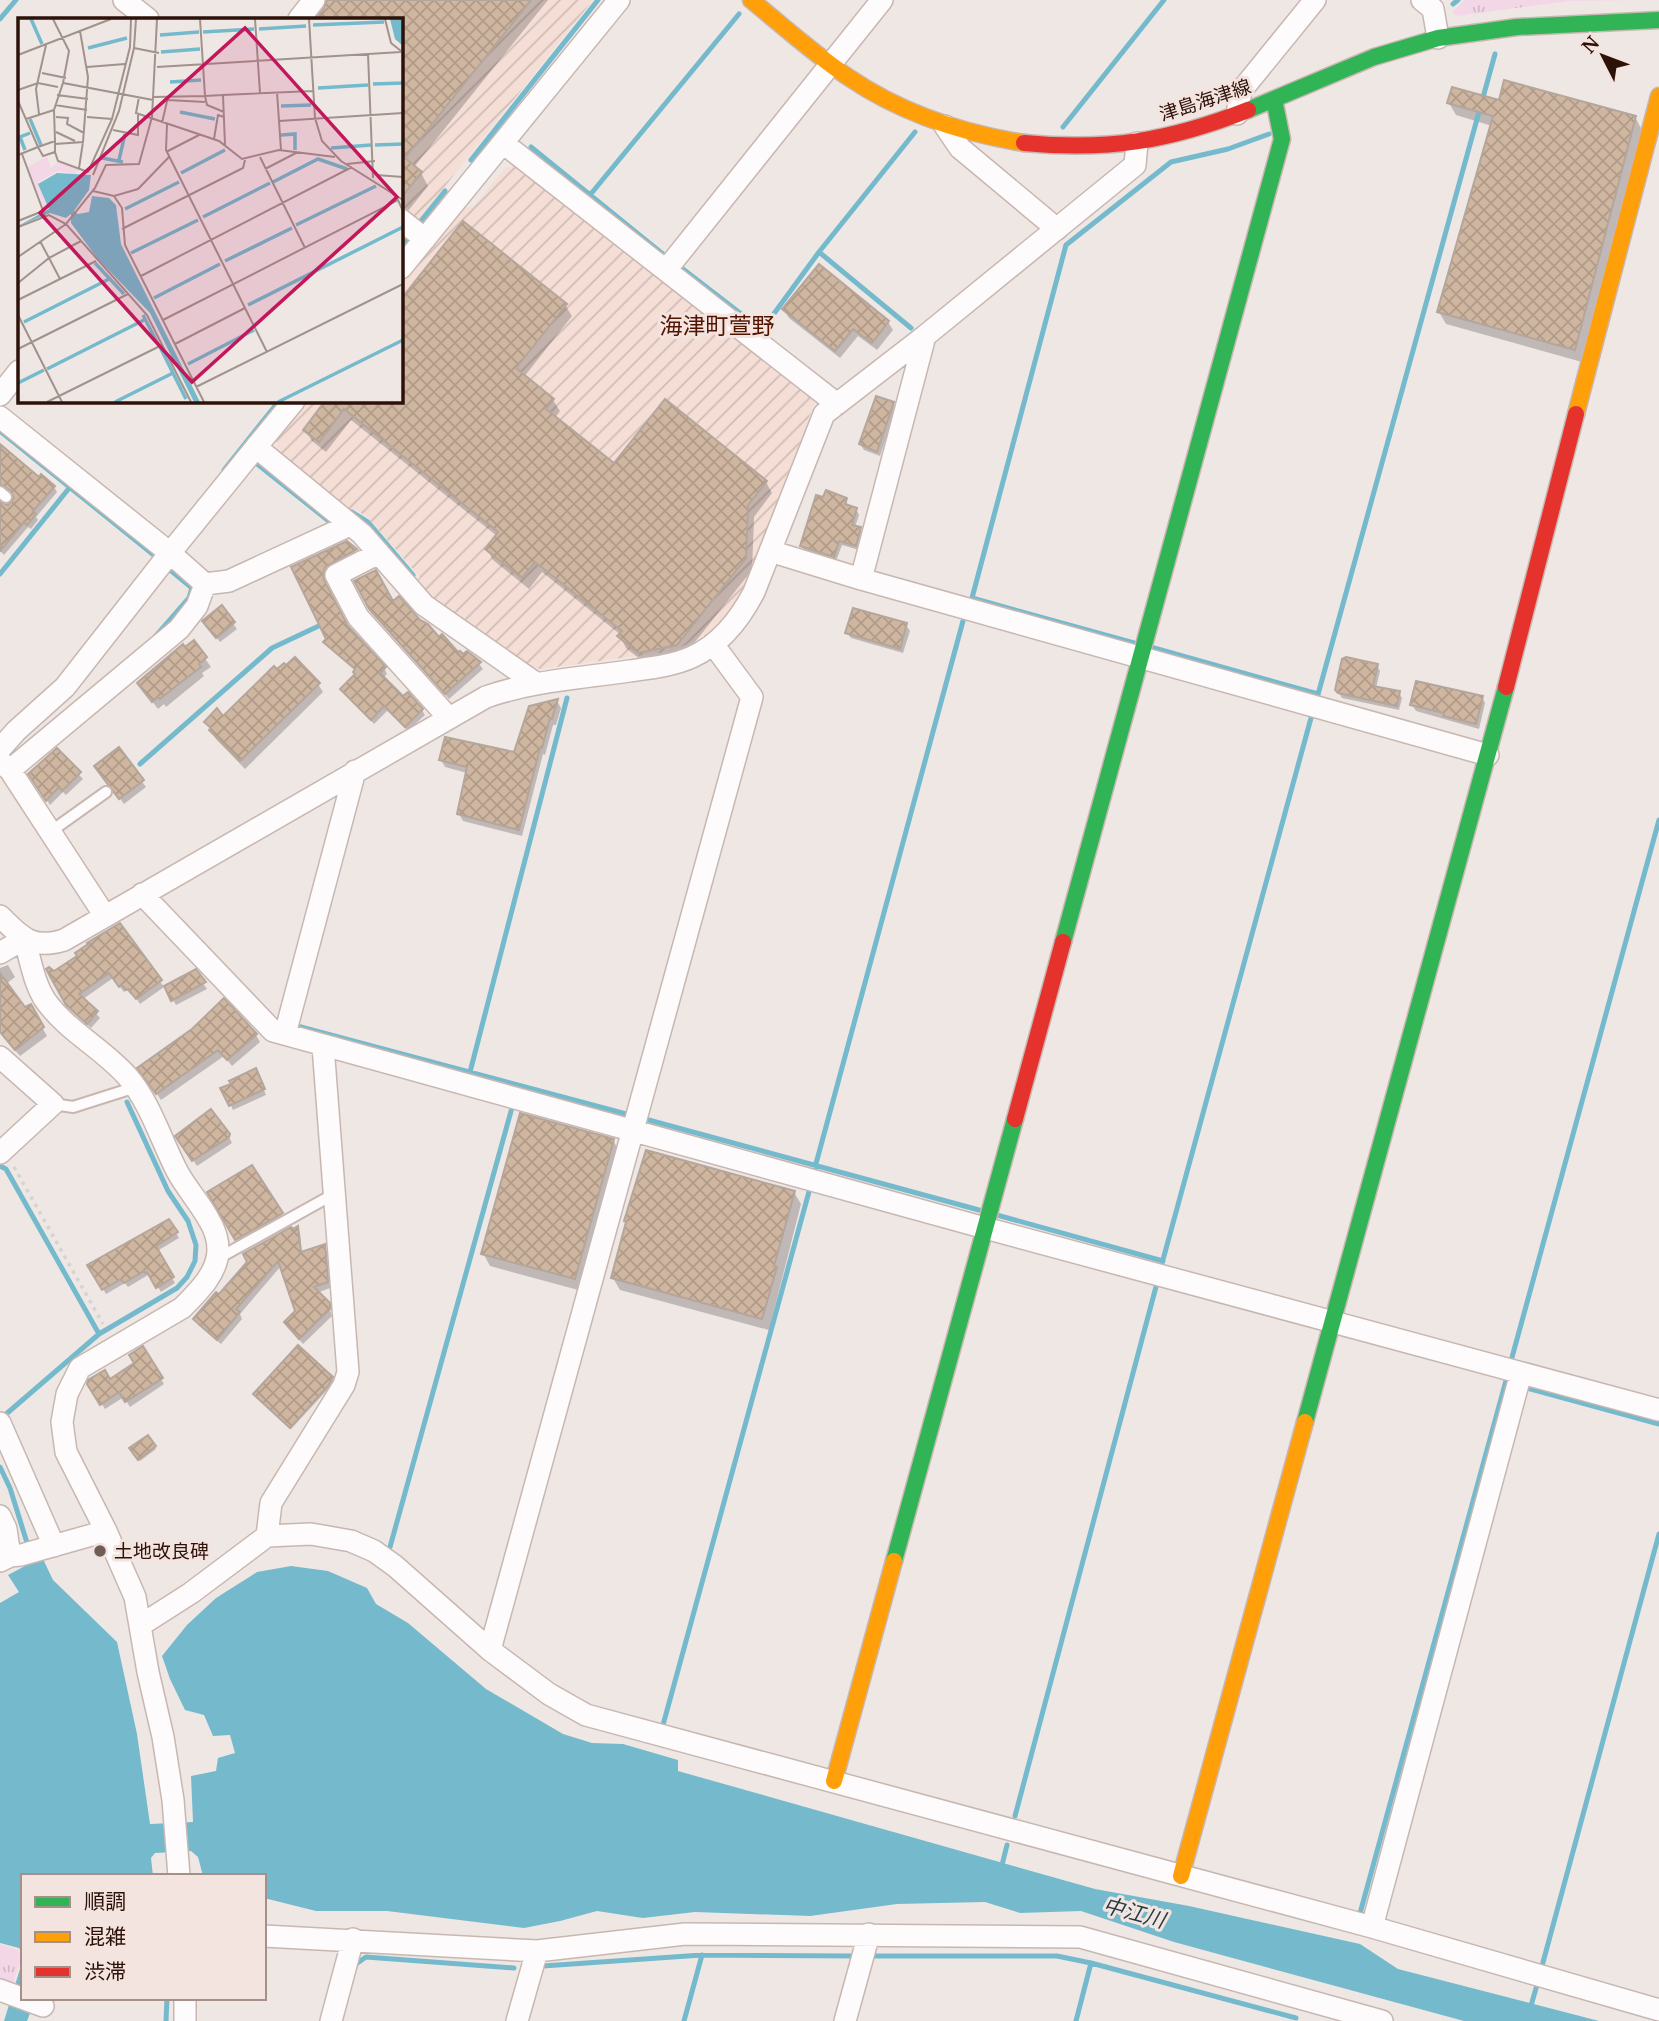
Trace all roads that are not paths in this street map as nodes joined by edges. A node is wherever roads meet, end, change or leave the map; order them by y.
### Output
1 (124, 0) edge
2 (314, 0) edge
3 (620, 0) edge
4 (751, 0) edge
5 (882, 0) edge
6 (1315, 0) edge
7 (1432, 3) edge
8 (147, 18) edge
9 (300, 18) edge
10 (1659, 20) edge
11 (1438, 38) junction
12 (831, 64) junction
13 (1659, 96) edge
14 (1274, 99) junction
15 (1237, 114) junction
16 (945, 126) junction
17 (503, 143) junction
18 (1137, 143) junction
19 (402, 221) edge
20 (1057, 229) junction
21 (425, 239) junction
22 (402, 267) edge
23 (666, 270) junction
24 (925, 336) junction
25 (18, 372) edge
26 (0, 395) edge
27 (293, 402) edge
28 (837, 404) junction
29 (0, 417) edge
30 (256, 447) junction
31 (350, 525) junction
32 (770, 551) junction
33 (170, 553) junction
34 (379, 554) junction
35 (861, 579) junction
36 (205, 584) junction
37 (713, 644) junction
38 (1140, 658) junction
39 (537, 684) junction
40 (448, 717) junction
41 (0, 749) edge
42 (1488, 755) junction
43 (5, 766) edge
44 (355, 771) junction
45 (106, 792) dead end
46 (50, 832) junction
47 (142, 894) junction
48 (0, 916) edge
49 (105, 916) junction
50 (24, 939) junction
51 (0, 953) edge
52 (285, 1034) junction
53 (323, 1046) junction
54 (0, 1057) edge
55 (136, 1087) junction
56 (53, 1104) junction
57 (633, 1130) junction
58 (2, 1152) edge
59 (334, 1194) junction
60 (985, 1228) junction
61 (217, 1259) junction
62 (1334, 1321) junction
63 (1521, 1373) junction
64 (1659, 1410) edge
65 (0, 1423) edge
66 (0, 1516) edge
67 (106, 1531) junction
68 (267, 1536) junction
69 (50, 1547) junction
70 (10, 1557) edge
71 (141, 1625) junction
72 (490, 1650) junction
73 (834, 1781) junction
74 (179, 1874) edge
75 (1181, 1876) junction
76 (1372, 1927) junction
77 (869, 1934) junction
78 (266, 1936) edge
79 (353, 1939) junction
80 (537, 1951) junction
81 (3, 1994) edge
82 (185, 2000) edge
83 (41, 2008) edge
84 (1659, 2010) edge
85 (1308, 2011) edge
86 (185, 2021) edge
87 (331, 2021) edge
88 (517, 2021) edge
89 (845, 2021) edge
90 (1382, 2021) edge

1 - 8 street
2 - 9 street
3 - 17 street
4 - 12 street, 津島海津線
5 - 12 street
6 - 15 street
7 - 11 street
10 - 11 street, 津島海津線
11 - 14 street, 津島海津線
12 - 16 street, 津島海津線
12 - 23 street
13 - 42 street
14 - 15 street, 津島海津線
14 - 38 street
15 - 18 street, 津島海津線
16 - 18 street, 津島海津線
16 - 20 street
17 - 21 street
17 - 23 street
18 - 20 street
19 - 21 street
20 - 24 street
21 - 22 street
23 - 28 street
24 - 28 street
24 - 35 street
25 - 26 street
27 - 30 street
28 - 32 street
29 - 33 street
30 - 31 street
30 - 33 street
31 - 34 street
31 - 36 street
32 - 35 street
32 - 37 street
33 - 36 street
33 - 41 street
34 - 39 street
34 - 40 street
35 - 38 street
36 - 43 street
37 - 39 street
37 - 57 street
38 - 42 street
38 - 60 street
39 - 40 street
40 - 44 street
42 - 62 street
43 - 46 street
44 - 47 street
44 - 52 street
45 - 46 lane
46 - 49 street
47 - 49 street
47 - 52 street
48 - 50 street
49 - 50 street
50 - 51 street
50 - 55 street
52 - 53 street
53 - 57 street
53 - 59 street
54 - 56 street
55 - 56 lane
55 - 61 street
56 - 58 street
57 - 60 street
57 - 72 street
59 - 61 lane
59 - 68 street
60 - 62 street
60 - 73 street
61 - 67 street
62 - 63 street
62 - 75 street
63 - 64 street
63 - 76 street
65 - 69 street
66 - 70 street
67 - 69 street
67 - 71 street
68 - 71 street
68 - 72 street
69 - 70 street
71 - 74 street
72 - 73 street
73 - 75 street
75 - 76 street
76 - 84 street
77 - 80 street
77 - 85 street
77 - 89 street
78 - 79 street
79 - 80 street
79 - 87 street
80 - 88 street
81 - 83 street
82 - 86 street
85 - 90 street

